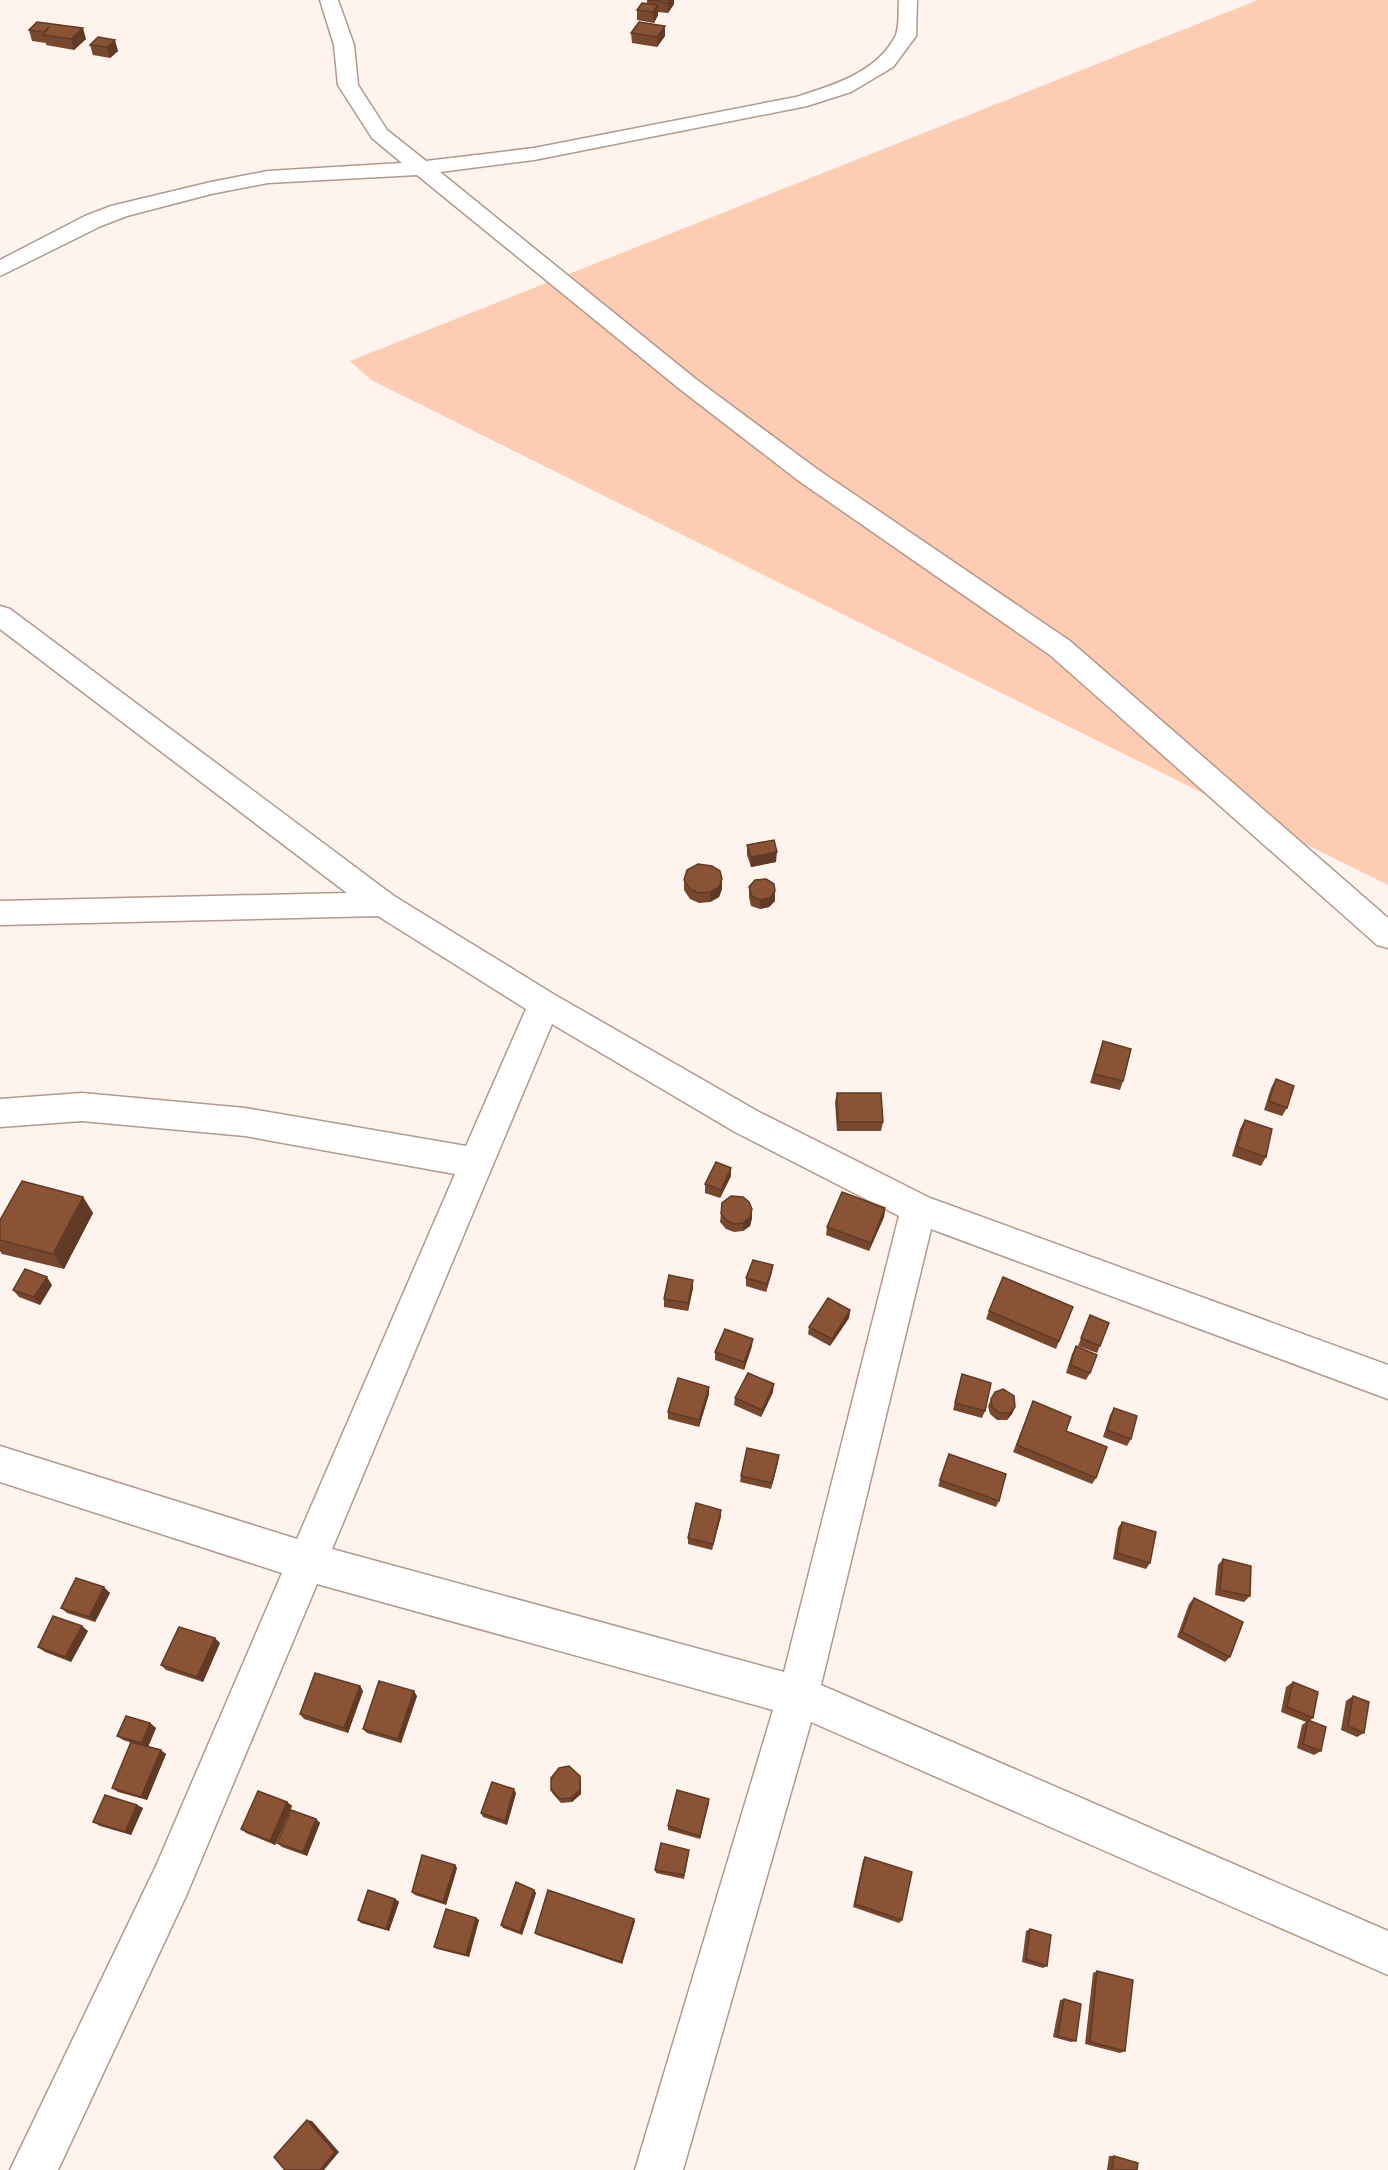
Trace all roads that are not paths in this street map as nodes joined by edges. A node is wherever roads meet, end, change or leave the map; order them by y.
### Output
1 (329, 0) edge
2 (908, 0) edge
3 (421, 168) junction
4 (0, 269) edge
5 (0, 615) edge
6 (383, 904) junction
7 (0, 913) edge
8 (1388, 936) edge
9 (544, 1004) junction
10 (0, 1113) edge
11 (477, 1163) junction
12 (918, 1209) junction
13 (1388, 1382) edge
14 (0, 1464) edge
15 (308, 1562) junction
16 (798, 1696) junction
17 (1388, 1953) edge
18 (34, 2170) edge
19 (659, 2170) edge

1 - 3 street
2 - 3 street
3 - 4 street
3 - 8 street
5 - 6 street
6 - 7 street
6 - 9 street
9 - 11 street
9 - 12 street
10 - 11 street
11 - 15 street
12 - 13 street
12 - 16 street
14 - 15 street
15 - 16 street
15 - 18 street
16 - 17 street
16 - 19 street

